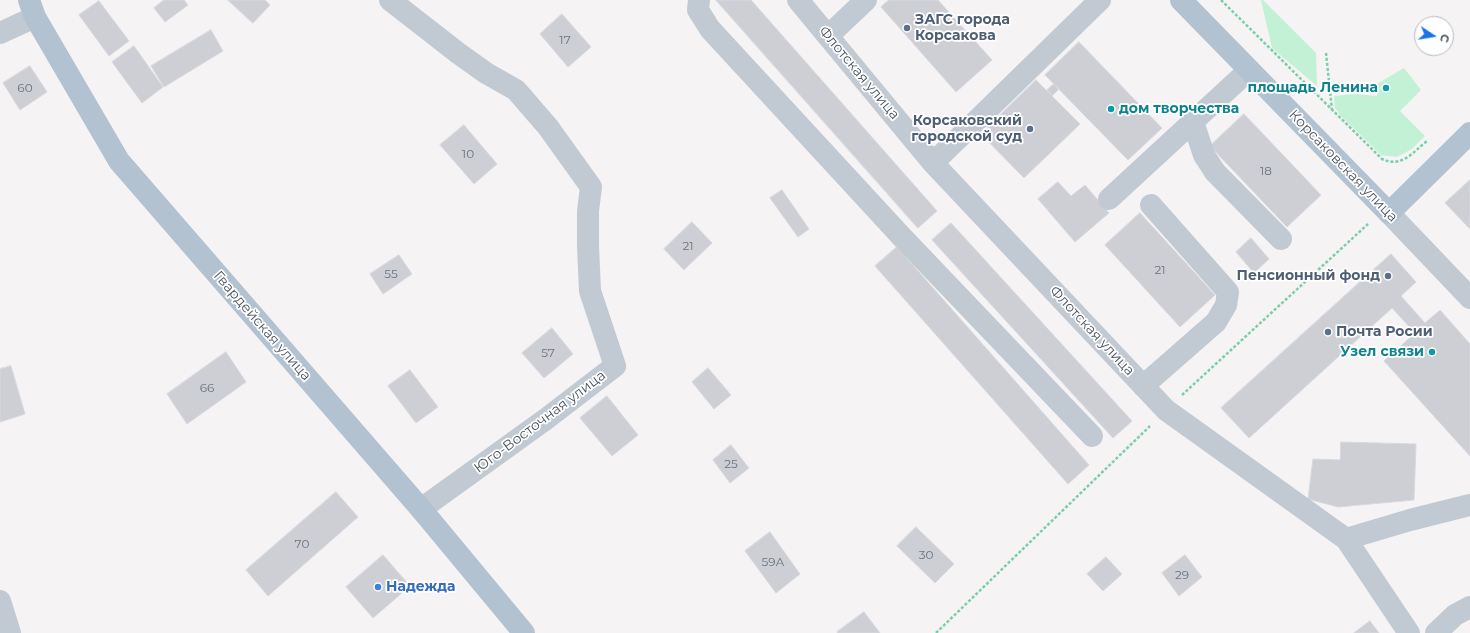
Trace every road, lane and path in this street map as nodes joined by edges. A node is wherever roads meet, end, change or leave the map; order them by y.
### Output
1 (390, 0) edge
2 (699, 0) edge
3 (798, 0) edge
4 (866, 0) edge
5 (1100, 0) edge
6 (1181, 0) edge
7 (1220, 0) edge
8 (32, 9) edge
9 (0, 33) edge
10 (828, 36) junction
11 (1326, 54) dead end
12 (1249, 70) junction
13 (1332, 110) junction
14 (1193, 122) junction
15 (1470, 133) edge
16 (1432, 137) dead end
17 (933, 163) junction
18 (1109, 199) dead end
19 (1151, 205) dead end
20 (1389, 213) junction
21 (1369, 223) dead end
22 (1281, 239) dead end
23 (1470, 298) edge
24 (1143, 386) junction
25 (1180, 396) dead end
26 (1154, 422) dead end
27 (1092, 436) dead end
28 (1470, 505) edge
29 (421, 509) junction
30 (1346, 539) junction
31 (0, 601) edge
32 (1470, 607) edge
33 (10, 633) edge
34 (524, 633) edge
35 (936, 633) edge
36 (1409, 633) edge
37 (1436, 633) edge

1 - 29 street, Юго-Восточная улица
2 - 27 street
3 - 10 street, Флотская улица
4 - 10 street
5 - 17 street
6 - 12 main road, Корсаковская улица
7 - 13 path
8 - 9 street
8 - 29 main road, Гвардейская улица
10 - 17 street, Флотская улица
11 - 13 path
12 - 14 street
12 - 20 main road, Корсаковская улица
13 - 16 path
14 - 18 street
14 - 22 street
15 - 20 main road
17 - 24 street, Флотская улица
19 - 24 street
20 - 23 street, Корсаковская улица
21 - 25 path
24 - 30 street, Флотская улица
26 - 35 path
28 - 30 street
29 - 34 main road, Гвардейская улица
30 - 36 street, Флотская улица
31 - 33 street
32 - 37 street

